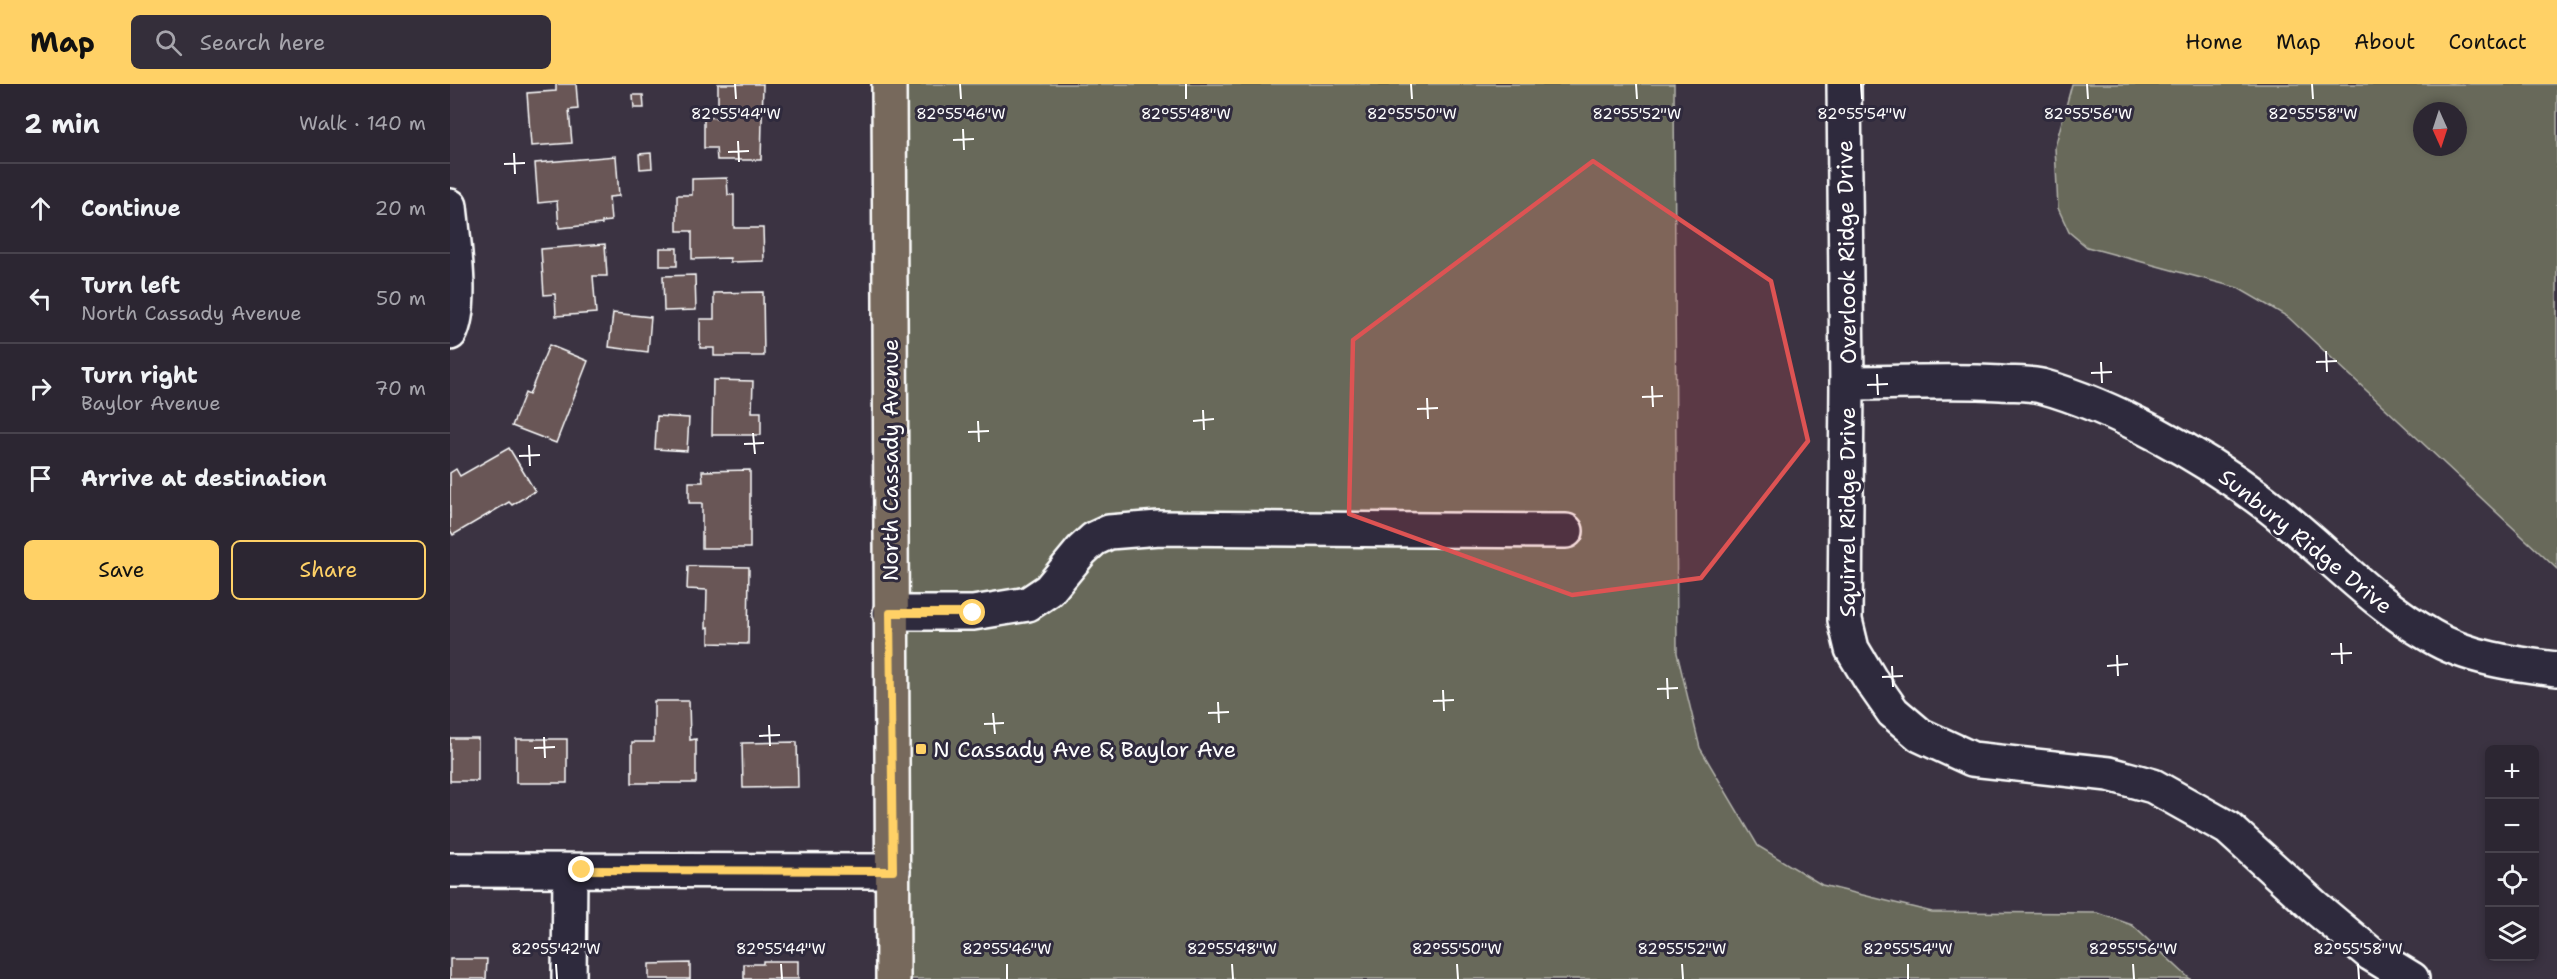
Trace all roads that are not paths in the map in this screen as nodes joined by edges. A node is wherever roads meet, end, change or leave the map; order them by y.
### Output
1 (889, 84) edge
2 (1844, 84) edge
3 (450, 206) edge
4 (450, 333) edge
5 (1847, 383) junction
6 (1566, 531) dead end
7 (890, 613) junction
8 (2557, 669) edge
9 (450, 870) edge
10 (570, 871) junction
11 (893, 871) junction
12 (569, 979) edge
13 (893, 979) edge
14 (2412, 979) edge

1 - 7 main road, North Cassady Avenue
2 - 5 street, Overlook Ridge Drive
3 - 4 street
5 - 8 street, Sunbury Ridge Drive
5 - 14 street, Squirrel Ridge Drive
6 - 7 street
7 - 11 main road, North Cassady Avenue
9 - 10 street
10 - 11 street
10 - 12 street
11 - 13 main road, North Cassady Avenue

